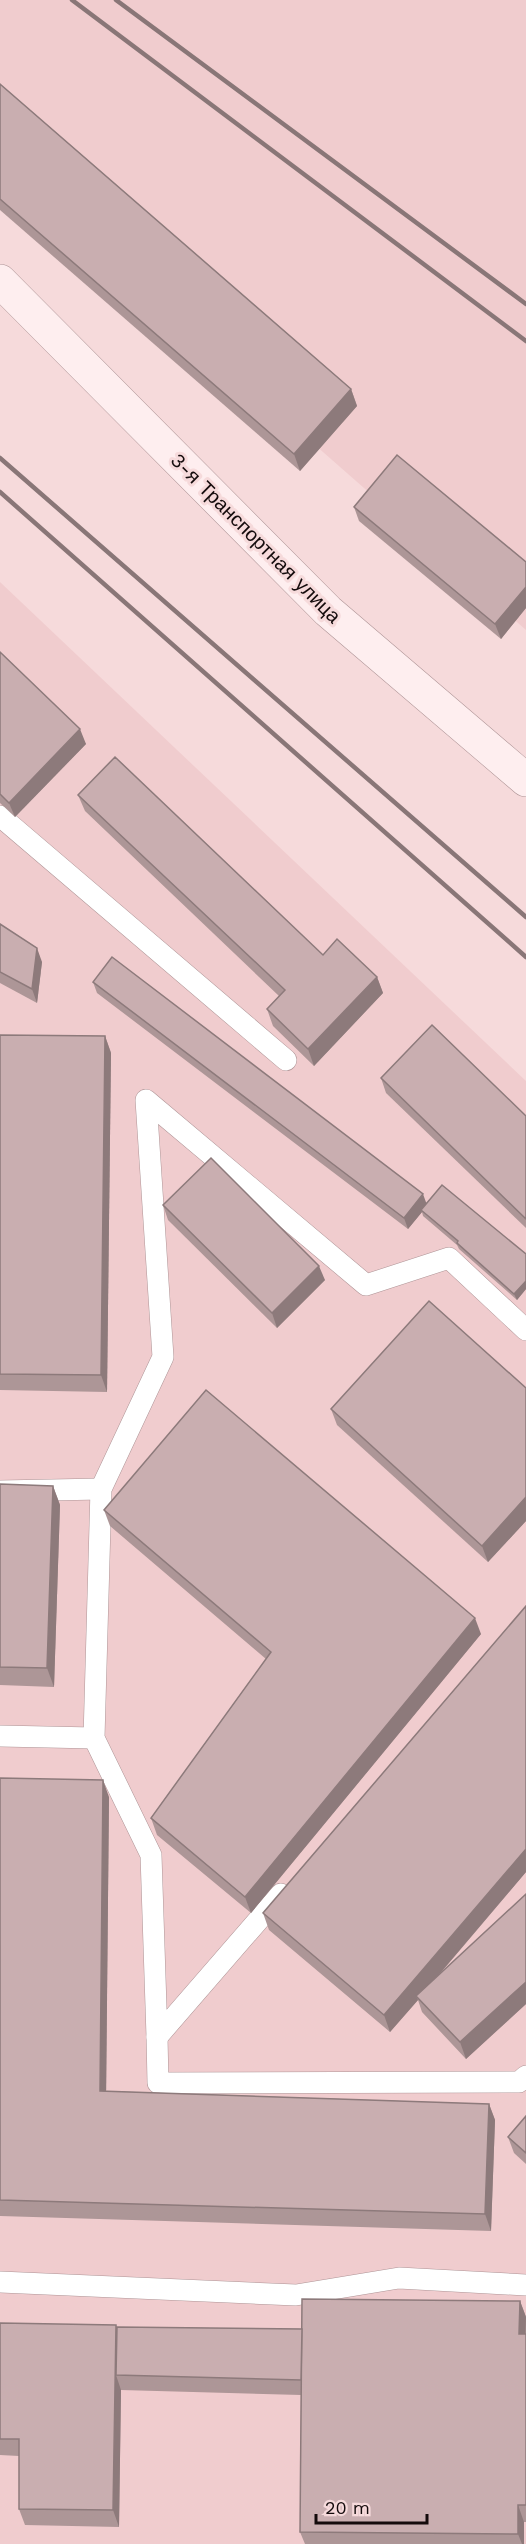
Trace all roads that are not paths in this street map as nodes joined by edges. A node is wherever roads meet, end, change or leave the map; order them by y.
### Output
1 (0, 281) edge
2 (526, 780) edge
3 (0, 816) edge
4 (286, 1060) dead end
5 (526, 1330) edge
6 (101, 1489) junction
7 (0, 1491) edge
8 (0, 1736) edge
9 (94, 1738) junction
10 (296, 1877) edge
11 (157, 2037) junction
12 (526, 2076) edge
13 (0, 2282) edge
14 (526, 2285) edge

1 - 2 street, 3-я Транспортная улица
3 - 4 lane
5 - 6 lane
6 - 7 lane
6 - 9 lane
8 - 9 lane
9 - 11 lane
10 - 11 lane
11 - 12 lane
13 - 14 lane

